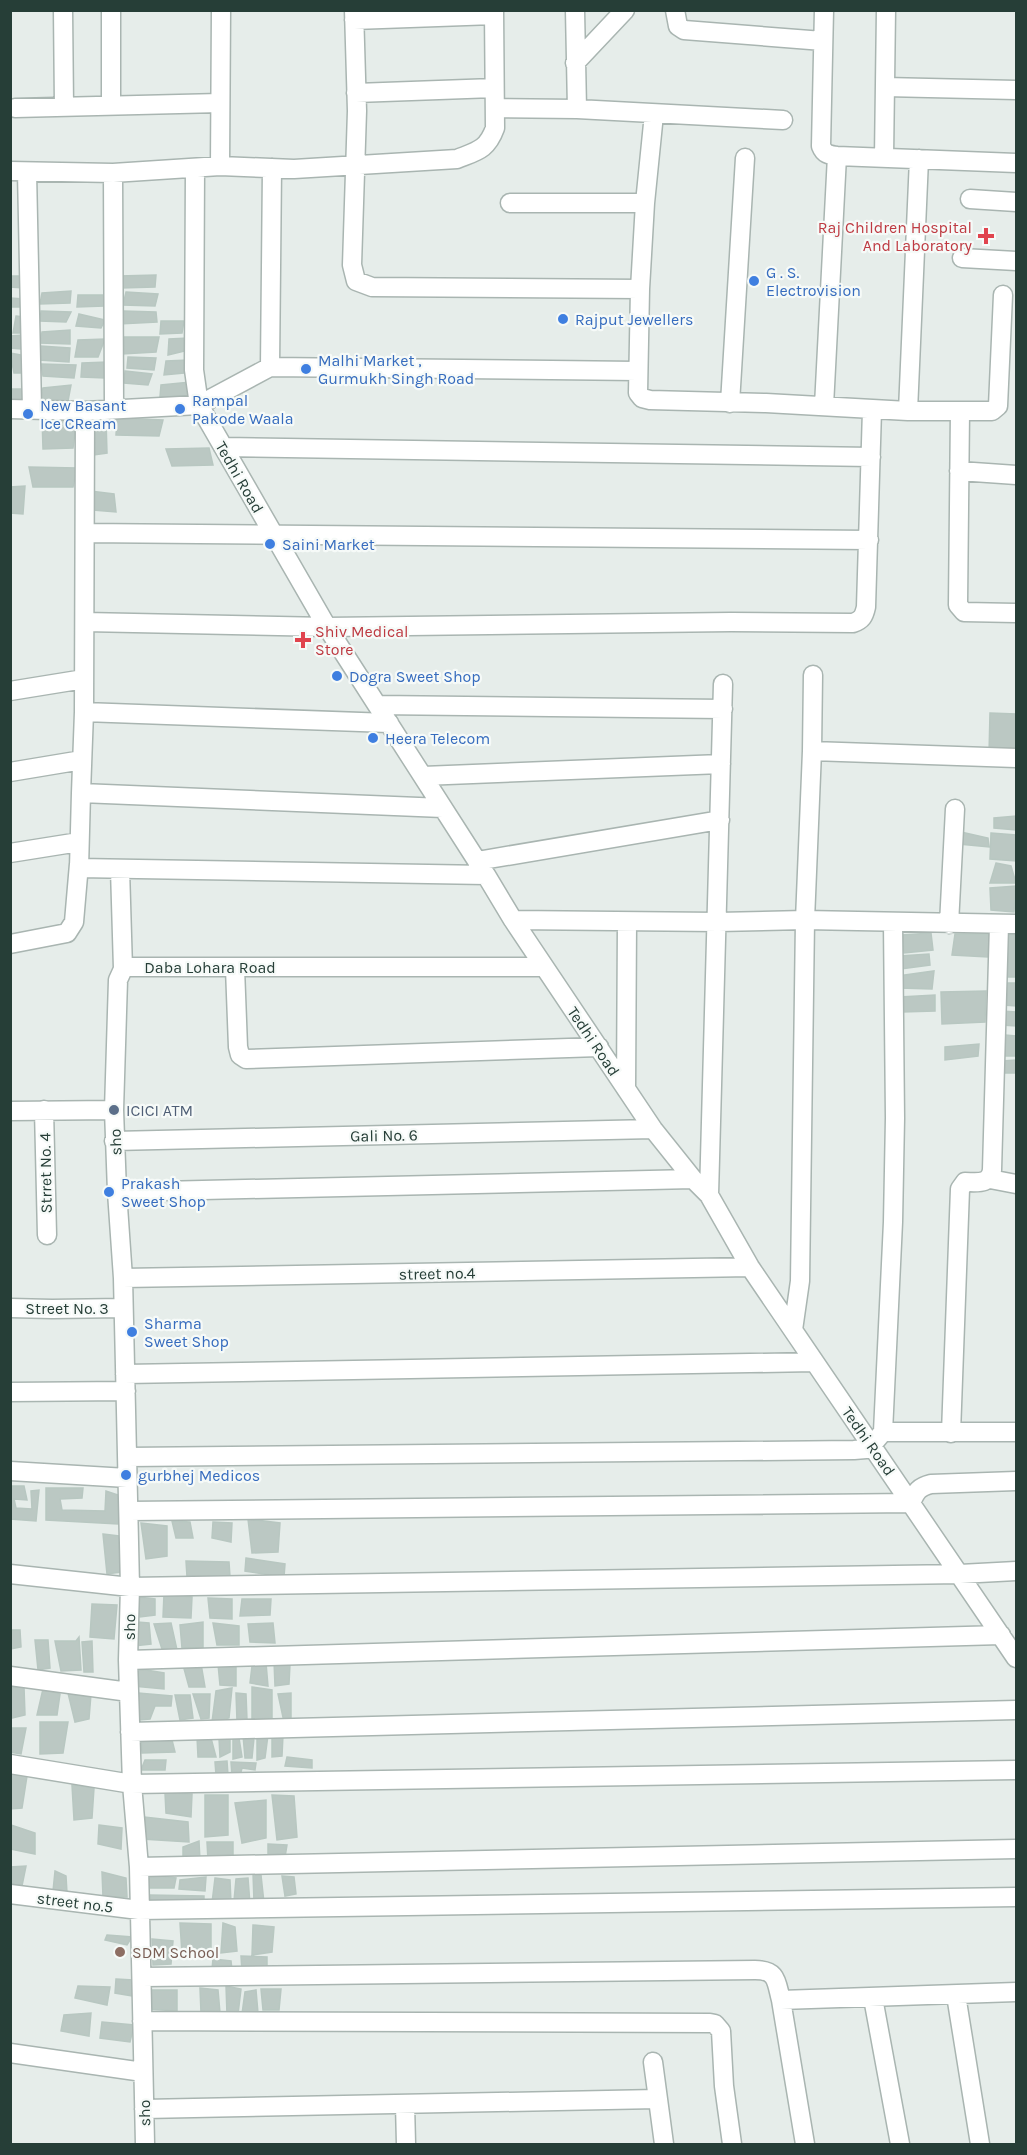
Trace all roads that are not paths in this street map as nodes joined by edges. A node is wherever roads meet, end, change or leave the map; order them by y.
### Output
1 (63, 10) edge
2 (111, 10) edge
3 (221, 10) edge
4 (575, 10) edge
5 (626, 10) edge
6 (675, 10) edge
7 (824, 10) edge
8 (885, 10) edge
9 (494, 13) edge
10 (354, 15) edge
11 (823, 41) junction
12 (575, 63) junction
13 (885, 87) junction
14 (494, 88) junction
15 (1017, 90) edge
16 (356, 93) junction
17 (220, 103) junction
18 (111, 105) junction
19 (64, 107) junction
20 (15, 108) dead end
21 (495, 108) junction
22 (577, 109) junction
23 (654, 114) junction
24 (783, 120) dead end
25 (837, 156) junction
26 (884, 157) junction
27 (745, 158) dead end
28 (919, 159) junction
29 (1017, 163) edge
30 (220, 166) junction
31 (355, 166) junction
32 (195, 168) junction
33 (272, 168) junction
34 (19, 172) edge
35 (113, 173) junction
36 (970, 199) dead end
37 (1017, 201) edge
38 (510, 203) dead end
39 (645, 203) junction
40 (962, 258) dead end
41 (1017, 261) edge
42 (640, 289) junction
43 (1003, 295) dead end
44 (270, 367) junction
45 (637, 371) junction
46 (730, 403) junction
47 (199, 405) junction
48 (824, 406) junction
49 (10, 409) edge
50 (32, 409) junction
51 (114, 409) junction
52 (872, 410) junction
53 (85, 411) junction
54 (908, 411) junction
55 (960, 411) junction
56 (223, 447) junction
57 (871, 457) junction
58 (959, 471) junction
59 (1017, 475) edge
60 (85, 533) junction
61 (273, 534) junction
62 (869, 540) junction
63 (1017, 613) edge
64 (85, 622) junction
65 (327, 627) junction
66 (813, 675) dead end
67 (84, 679) junction
68 (723, 684) dead end
69 (10, 691) edge
70 (377, 705) junction
71 (723, 709) junction
72 (84, 712) junction
73 (389, 723) junction
74 (812, 751) junction
75 (1017, 758) edge
76 (82, 760) junction
77 (722, 764) junction
78 (10, 772) edge
79 (423, 776) junction
80 (81, 793) junction
81 (443, 808) junction
82 (955, 809) dead end
83 (720, 820) junction
84 (79, 842) junction
85 (10, 853) edge
86 (79, 864) junction
87 (482, 868) junction
88 (120, 869) junction
89 (513, 920) junction
90 (805, 920) junction
91 (627, 922) junction
92 (718, 922) junction
93 (893, 923) junction
94 (949, 924) junction
95 (1008, 925) edge
96 (10, 944) edge
97 (543, 967) junction
98 (235, 968) junction
99 (123, 969) junction
100 (599, 1047) junction
101 (626, 1089) junction
102 (44, 1110) junction
103 (114, 1110) junction
104 (10, 1111) edge
105 (653, 1129) junction
106 (114, 1141) junction
107 (693, 1179) junction
108 (990, 1179) junction
109 (1017, 1184) edge
110 (117, 1192) junction
111 (709, 1195) junction
112 (47, 1235) dead end
113 (750, 1267) junction
114 (123, 1278) junction
115 (10, 1308) edge
116 (123, 1308) junction
117 (794, 1330) junction
118 (814, 1362) junction
119 (125, 1382) junction
120 (10, 1392) edge
121 (1017, 1432) edge
122 (951, 1433) junction
123 (878, 1439) junction
124 (127, 1457) junction
125 (10, 1471) edge
126 (127, 1478) junction
127 (1017, 1480) edge
128 (911, 1503) junction
129 (129, 1511) junction
130 (1017, 1570) edge
131 (10, 1574) edge
132 (960, 1574) junction
133 (130, 1587) junction
134 (1001, 1635) junction
135 (1017, 1658) edge
136 (128, 1660) junction
137 (10, 1676) edge
138 (129, 1692) junction
139 (1017, 1710) edge
140 (130, 1732) junction
141 (10, 1764) edge
142 (1017, 1770) edge
143 (132, 1784) junction
144 (1017, 1849) edge
145 (139, 1867) junction
146 (10, 1893) edge
147 (1017, 1897) edge
148 (139, 1910) junction
149 (142, 1977) junction
150 (1017, 1992) edge
151 (956, 1995) junction
152 (873, 1998) junction
153 (781, 2000) junction
154 (142, 2021) junction
155 (10, 2053) edge
156 (653, 2062) dead end
157 (143, 2072) junction
158 (657, 2100) junction
159 (405, 2104) junction
160 (144, 2109) junction
161 (145, 2145) edge
162 (406, 2145) edge
163 (664, 2145) edge
164 (732, 2145) edge
165 (805, 2145) edge
166 (900, 2145) edge
167 (980, 2145) edge

1 - 19 street
2 - 18 street
3 - 17 street
4 - 12 street
5 - 12 street
6 - 11 street
7 - 11 street
8 - 13 street
9 - 10 street
9 - 14 street
10 - 16 street
11 - 25 street
12 - 22 street
13 - 15 street
13 - 26 street
14 - 16 street
14 - 21 street
16 - 31 street
17 - 18 street
17 - 30 street
18 - 19 street
19 - 20 street
21 - 22 street
21 - 31 street
22 - 23 street
23 - 24 street
23 - 39 street
25 - 26 street
25 - 48 street
26 - 28 street
27 - 46 street
28 - 29 street
28 - 54 street
30 - 32 street
30 - 33 street
31 - 33 street
31 - 42 street
32 - 35 street
32 - 47 street
33 - 44 street
34 - 35 street
34 - 50 street
35 - 51 street
36 - 37 street
38 - 39 street
39 - 42 street
40 - 41 street
42 - 45 street
43 - 55 street
44 - 45 street
44 - 47 street
45 - 46 street
46 - 48 street
47 - 51 street
47 - 56 street, Tedhi Road
48 - 52 street
49 - 50 street
50 - 53 street
51 - 53 street
52 - 54 street
52 - 57 street
53 - 60 street
54 - 55 street
55 - 58 street
56 - 57 street
56 - 61 street, Tedhi Road
57 - 62 street
58 - 59 street
58 - 63 street
60 - 61 street
60 - 64 street
61 - 62 street
61 - 65 street, Tedhi Road
62 - 65 street
64 - 65 street
64 - 67 street
65 - 70 street, Tedhi Road
66 - 74 street
67 - 69 street
67 - 72 street
68 - 71 street
70 - 71 street
70 - 73 street, Tedhi Road
71 - 77 street
72 - 73 street
72 - 76 street
73 - 79 street, Tedhi Road
74 - 75 street
74 - 90 street
76 - 78 street
76 - 80 street
77 - 79 street
77 - 83 street
79 - 81 street, Tedhi Road
80 - 81 street
80 - 84 street
81 - 87 street, Tedhi Road
82 - 94 street
83 - 87 street
83 - 92 street
84 - 85 street
84 - 86 street
86 - 88 street
86 - 96 street
87 - 88 street
87 - 89 street, Tedhi Road
88 - 99 street
89 - 91 street
89 - 97 street, Tedhi Road
90 - 92 street
90 - 93 street
90 - 117 street
91 - 92 street
91 - 101 street
92 - 111 street
93 - 94 street
93 - 123 street
94 - 95 street
95 - 108 street
97 - 98 street, Daba Lohara Road
97 - 100 street, Tedhi Road
98 - 99 street, Daba Lohara Road
98 - 100 street
99 - 103 street, Daba Lohara Road
100 - 101 street, Tedhi Road
101 - 105 street, Tedhi Road
102 - 103 street
102 - 104 street
102 - 112 street, Strret No. 4
103 - 106 street, sho
105 - 106 street, Gali No. 6
105 - 107 street, Tedhi Road
106 - 110 street, sho
107 - 110 street
107 - 111 street, Tedhi Road
108 - 109 street
108 - 122 street
110 - 114 street, sho
111 - 113 street, Tedhi Road
113 - 114 street, street no.4
113 - 117 street, Tedhi Road
114 - 116 street, sho
115 - 116 street, Street No. 3
116 - 119 street, sho
117 - 118 street, Tedhi Road
118 - 119 street
118 - 123 street, Tedhi Road
119 - 120 street
119 - 124 street, sho
121 - 122 street
122 - 123 street
123 - 124 street
123 - 128 street, Tedhi Road
124 - 126 street, sho
125 - 126 street
126 - 129 street, sho
127 - 128 street
128 - 129 street
128 - 132 street, Tedhi Road
129 - 133 street, sho
130 - 132 street
131 - 133 street
132 - 133 street
132 - 134 street, Tedhi Road
133 - 136 street, sho
134 - 135 street, Tedhi Road
134 - 136 street
136 - 138 street, sho
137 - 138 street
138 - 140 street, sho
139 - 140 street
140 - 143 street, sho
141 - 143 street
142 - 143 street
143 - 145 street, sho
144 - 145 street
145 - 148 street, sho
146 - 148 street, street no.5
147 - 148 street, street no.5
148 - 149 street, sho
149 - 153 street
149 - 154 street, sho
150 - 151 street
151 - 152 street
151 - 167 street
152 - 153 street
152 - 166 street
153 - 165 street
154 - 157 street, sho
154 - 164 street
155 - 157 street
156 - 158 street
157 - 160 street, sho
158 - 159 street
158 - 163 street
159 - 160 street
159 - 162 street
160 - 161 street, sho

